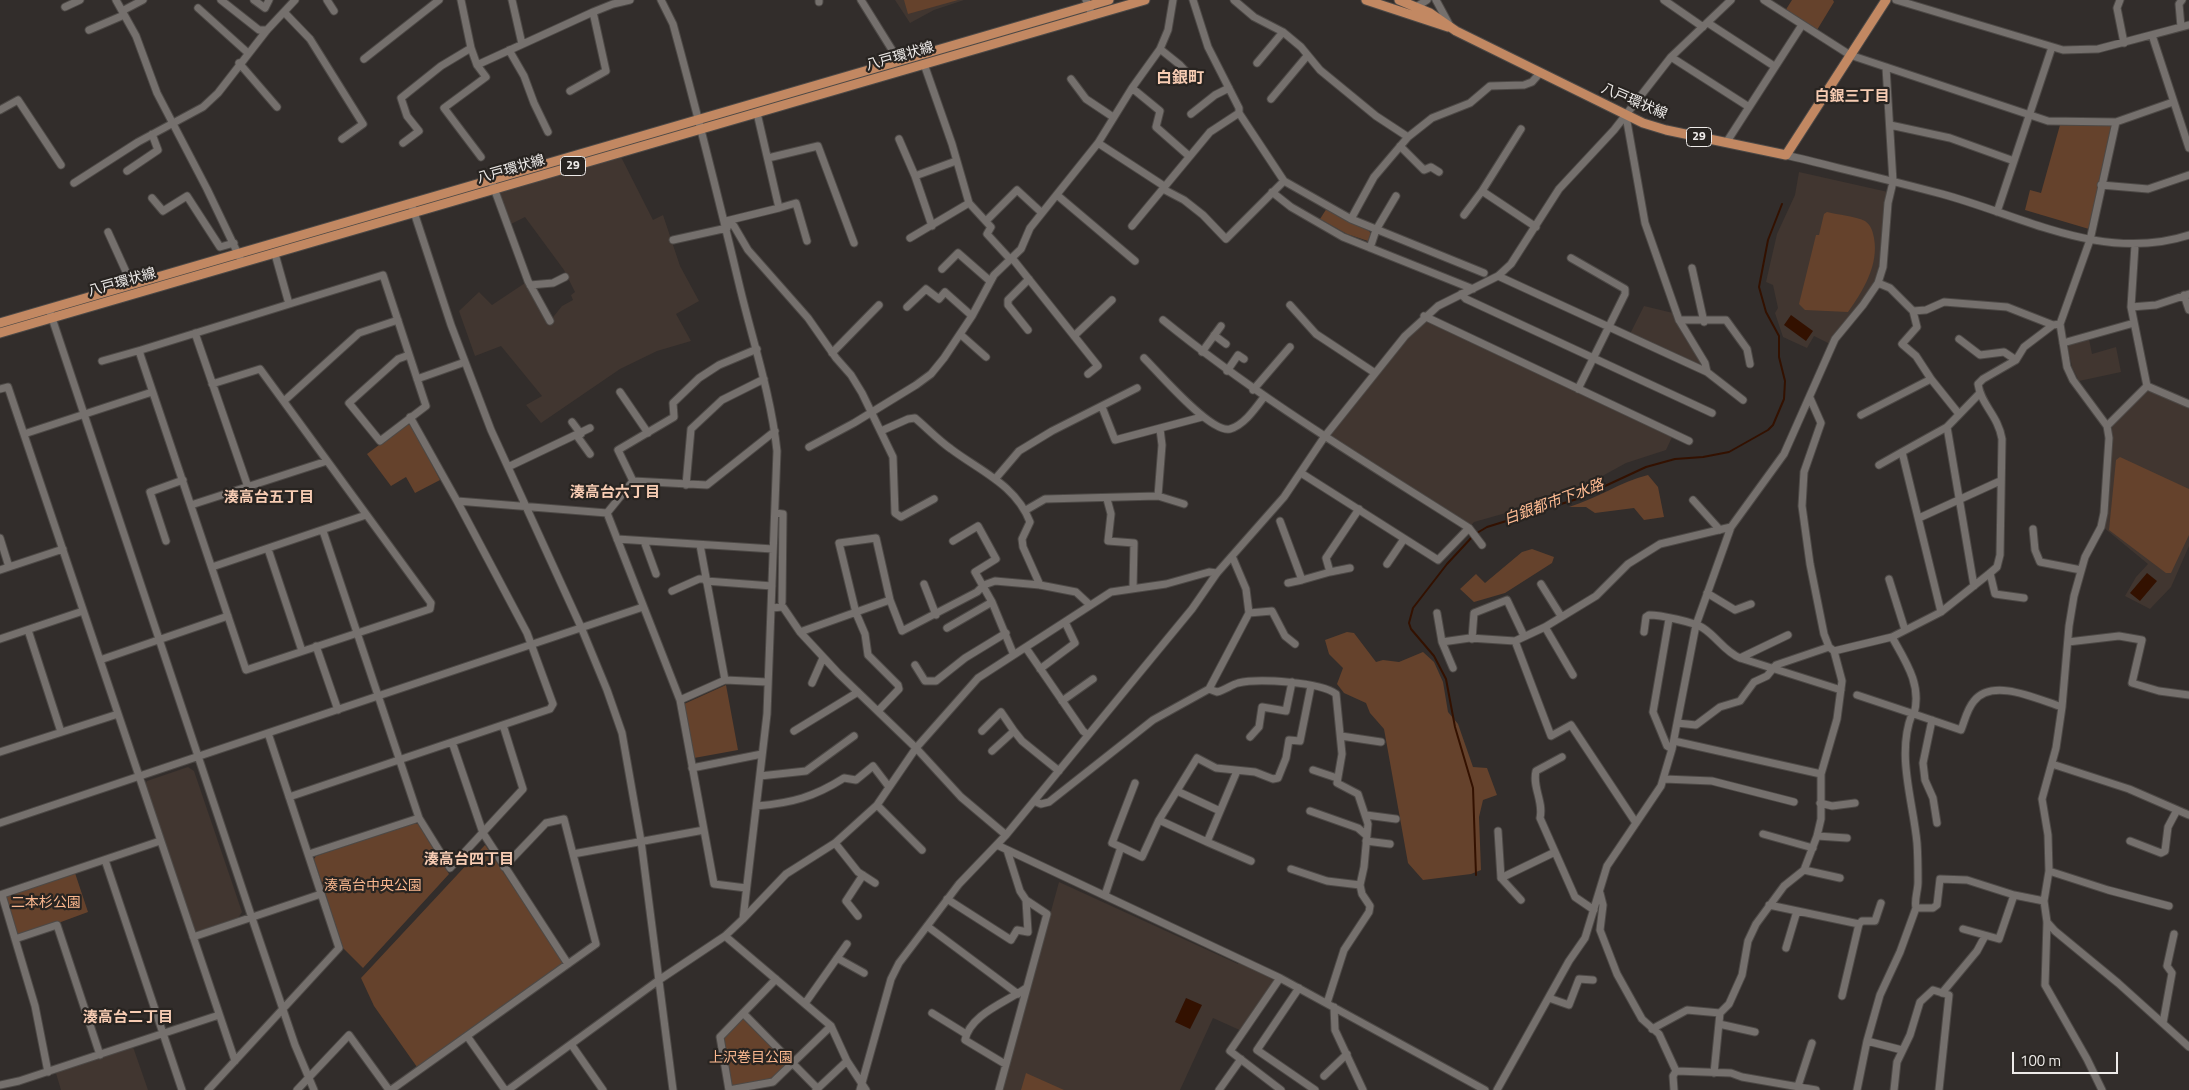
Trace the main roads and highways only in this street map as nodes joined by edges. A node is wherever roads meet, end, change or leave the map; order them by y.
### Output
1 (1109, 0) edge
2 (1145, 0) edge
3 (1366, 0) edge
4 (1399, 0) edge
5 (1886, 0) edge
6 (1089, 7) edge
7 (1450, 28) junction
8 (493, 184) junction
9 (240, 259) junction
10 (50, 313) junction
11 (0, 323) edge
12 (0, 333) edge

1 - 6 main road, 八戸環状線 / 29
2 - 6 main road, 八戸環状線 / 29
3 - 7 main road, 八戸環状線 / 29
4 - 7 main road, 八戸環状線 / 29
5 - 7 main road, 八戸環状線 / 29
6 - 8 main road, 八戸環状線 / 29
6 - 8 main road, 八戸環状線 / 29
8 - 9 main road, 八戸環状線 / 29
8 - 9 main road, 八戸環状線 / 29
9 - 10 main road, 八戸環状線 / 29
9 - 10 main road, 八戸環状線 / 29
10 - 11 main road, 八戸環状線 / 29
10 - 12 main road, 八戸環状線 / 29

